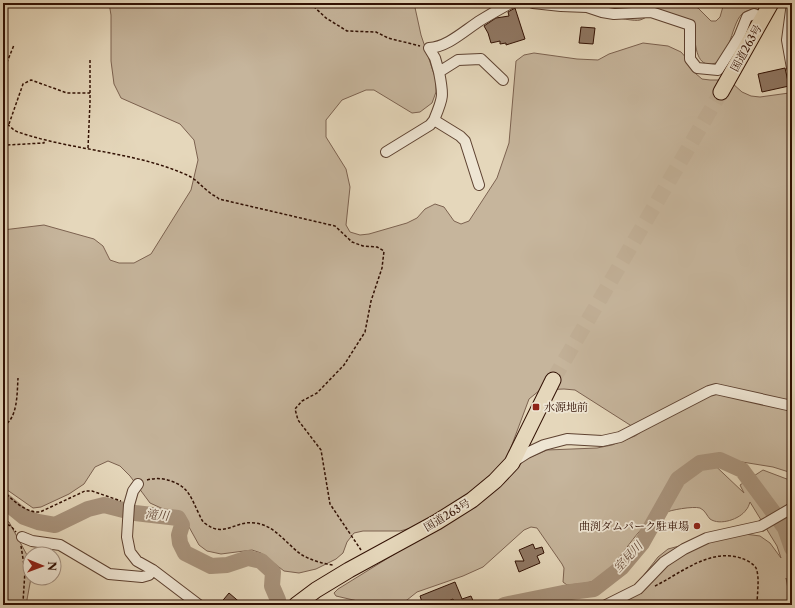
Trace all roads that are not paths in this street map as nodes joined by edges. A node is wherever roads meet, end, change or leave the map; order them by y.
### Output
1 (511, 3) edge
2 (534, 3) edge
3 (771, 3) edge
4 (792, 3) edge
5 (762, 18) junction
6 (792, 68) edge
7 (439, 72) junction
8 (504, 80) dead end
9 (721, 92) tunnel mouth
10 (434, 120) junction
11 (386, 152) dead end
12 (479, 185) dead end
13 (553, 380) tunnel mouth
14 (792, 406) edge
15 (512, 463) junction
16 (138, 484) road end
17 (792, 508) edge
18 (22, 537) road end
19 (153, 570) junction
20 (198, 605) edge
21 (296, 605) edge
22 (606, 605) edge

1 - 7 street
2 - 5 street
3 - 5 highway, 国道263号
4 - 6 street
5 - 9 highway, 国道263号
7 - 8 street
7 - 10 street
10 - 11 street
10 - 12 street
13 - 15 highway, 国道263号
14 - 15 street
15 - 21 highway, 国道263号
16 - 19 street
17 - 22 street
18 - 19 street
19 - 20 street

